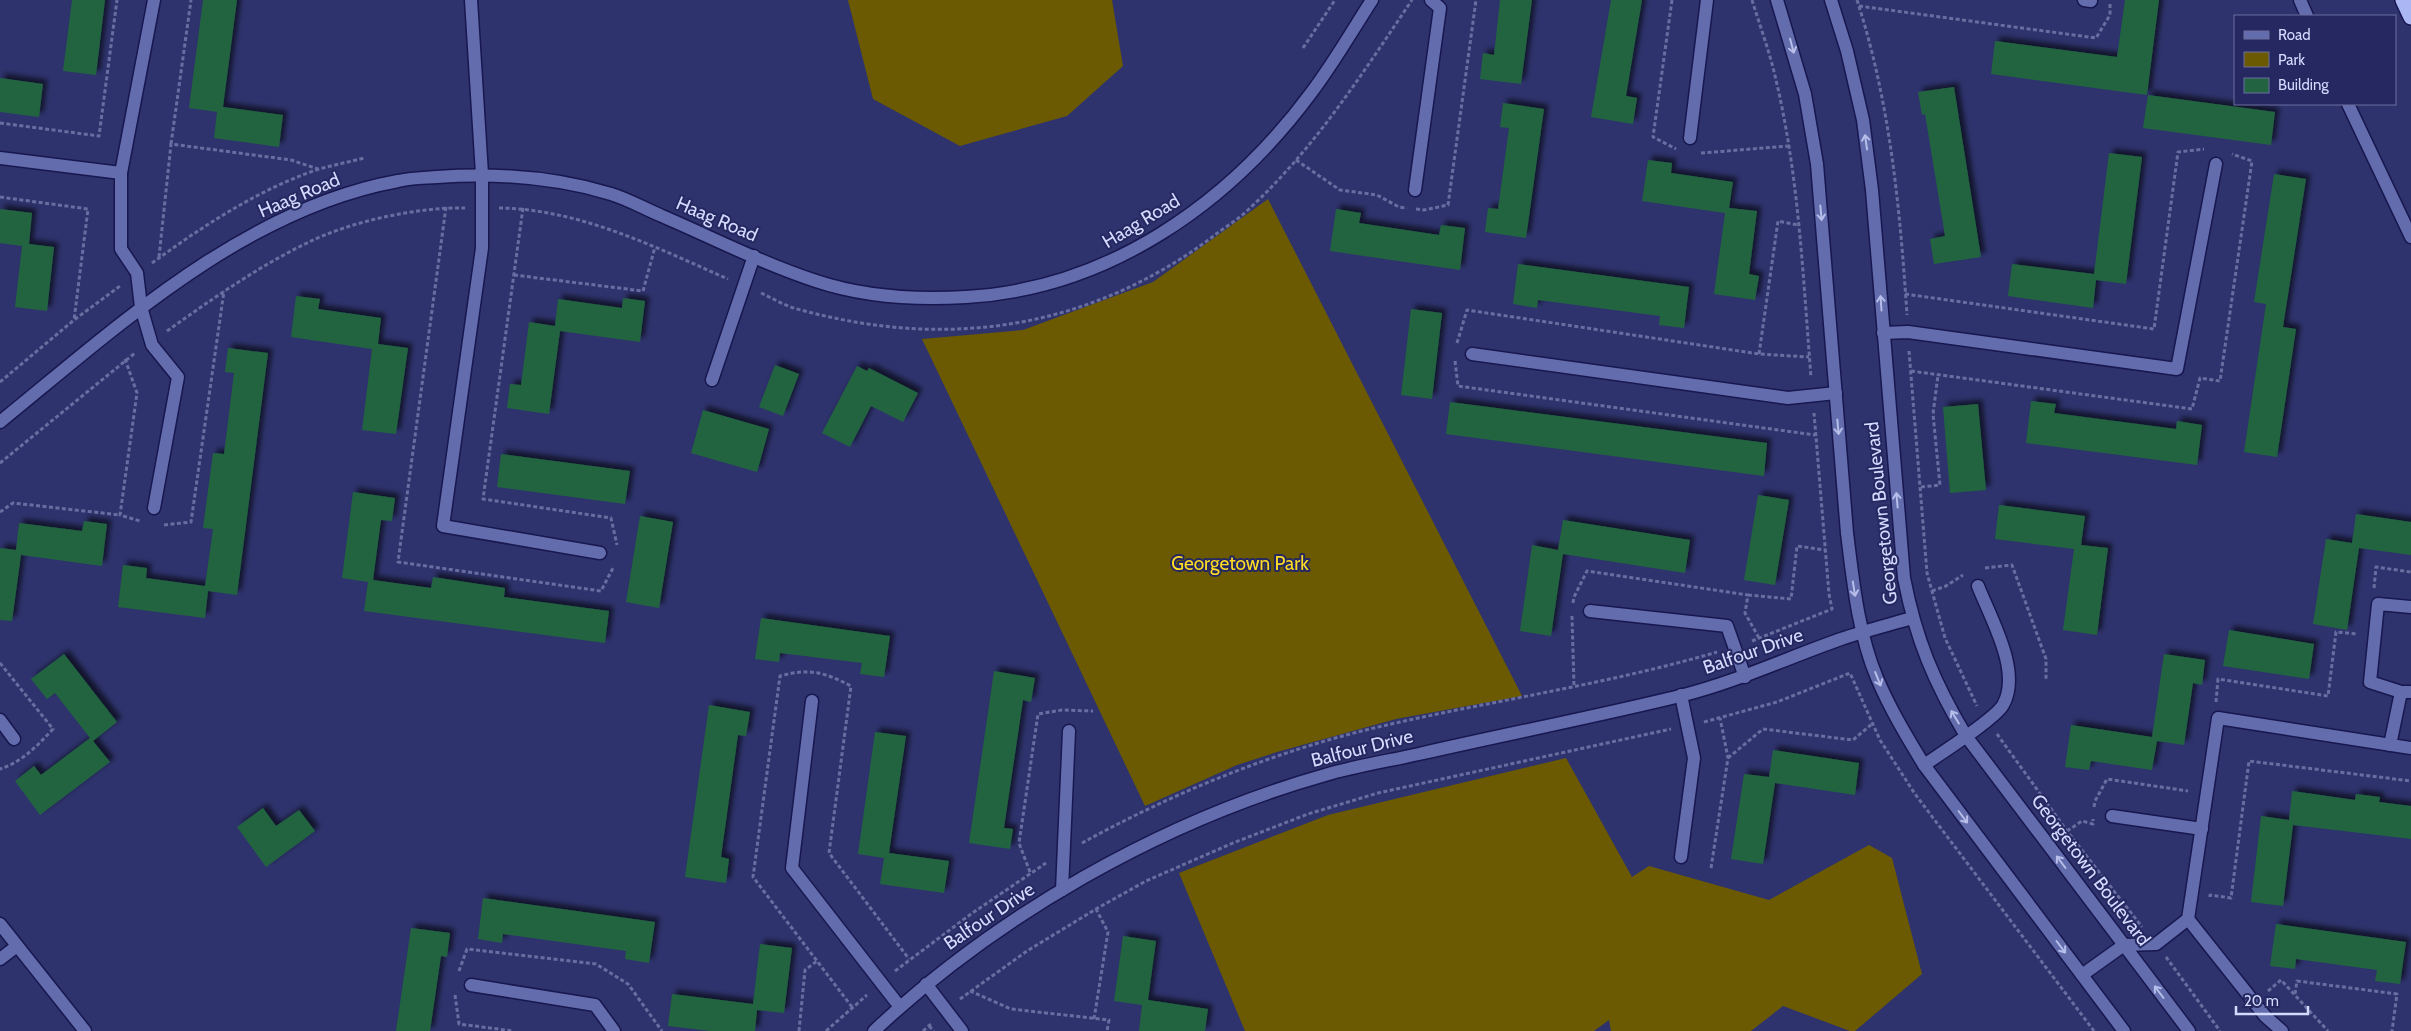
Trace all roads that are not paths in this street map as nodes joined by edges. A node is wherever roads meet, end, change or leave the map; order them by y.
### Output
1 (154, 0) edge
2 (471, 0) edge
3 (1372, 0) edge
4 (1432, 0) edge
5 (1707, 0) edge
6 (1777, 0) edge
7 (1832, 0) edge
8 (2300, 0) edge
9 (2403, 0) edge
10 (2307, 15) edge
11 (2411, 16) edge
12 (2348, 105) edge
13 (1690, 138) dead end
14 (0, 158) edge
15 (2216, 164) dead end
16 (121, 173) junction
17 (482, 174) junction
18 (1415, 190) dead end
19 (2411, 237) edge
20 (754, 256) junction
21 (141, 307) junction
22 (1883, 333) junction
23 (1472, 354) dead end
24 (712, 380) dead end
25 (1836, 393) junction
26 (0, 422) edge
27 (154, 508) dead end
28 (600, 553) dead end
29 (1978, 586) dead end
30 (2411, 607) edge
31 (1590, 611) dead end
32 (1912, 618) junction
33 (1863, 633) junction
34 (1745, 677) junction
35 (2406, 692) edge
36 (1681, 695) junction
37 (812, 701) dead end
38 (0, 720) edge
39 (1069, 732) dead end
40 (1966, 736) junction
41 (14, 739) dead end
42 (2390, 745) junction
43 (2411, 748) edge
44 (1924, 765) junction
45 (2112, 816) dead end
46 (2202, 829) junction
47 (1682, 857) dead end
48 (1062, 890) junction
49 (2188, 919) junction
50 (0, 924) edge
51 (2124, 945) junction
52 (17, 946) junction
53 (0, 959) edge
54 (2082, 975) junction
55 (926, 984) junction
56 (471, 985) dead end
57 (900, 1006) junction
58 (85, 1031) edge
59 (614, 1031) edge
60 (874, 1031) edge
61 (962, 1031) edge
62 (2124, 1031) edge
63 (2189, 1031) edge
64 (2282, 1031) edge

1 - 16 street
2 - 17 street
3 - 20 street, Haag Road
4 - 18 street
5 - 13 street
6 -> 25 street, Georgetown Boulevard
22 -> 7 street, Georgetown Boulevard
8 - 10 street
9 - 11 highway
12 - 19 street
14 - 16 street
15 - 22 street
16 - 21 street
17 - 20 street, Haag Road
17 - 21 street, Haag Road
17 - 28 street
20 - 24 street
21 - 26 street, Haag Road
21 - 27 street
32 -> 22 street, Georgetown Boulevard
23 - 25 street
25 -> 33 street, Georgetown Boulevard
29 - 40 street
30 - 35 street
31 - 34 street
32 - 33 street, Balfour Drive
40 -> 32 street, Georgetown Boulevard
33 - 34 street, Balfour Drive
33 -> 44 street, Georgetown Boulevard
34 - 36 street, Balfour Drive
35 - 42 street
36 - 47 street
36 - 48 street, Balfour Drive
37 - 57 street
38 - 41 street
39 - 48 street
40 - 44 street
51 -> 40 street, Georgetown Boulevard
42 - 43 street
42 - 46 street
44 -> 54 street, Georgetown Boulevard
45 - 46 street
46 - 49 street
48 - 55 street, Balfour Drive
49 - 51 street
49 - 64 street
50 - 52 street
51 - 54 street
63 -> 51 street, Georgetown Boulevard
52 - 53 street
52 - 58 street
54 - 62 street, Georgetown Boulevard
55 - 57 street, Balfour Drive
55 - 61 street
56 - 59 street
57 - 60 street, Balfour Drive

